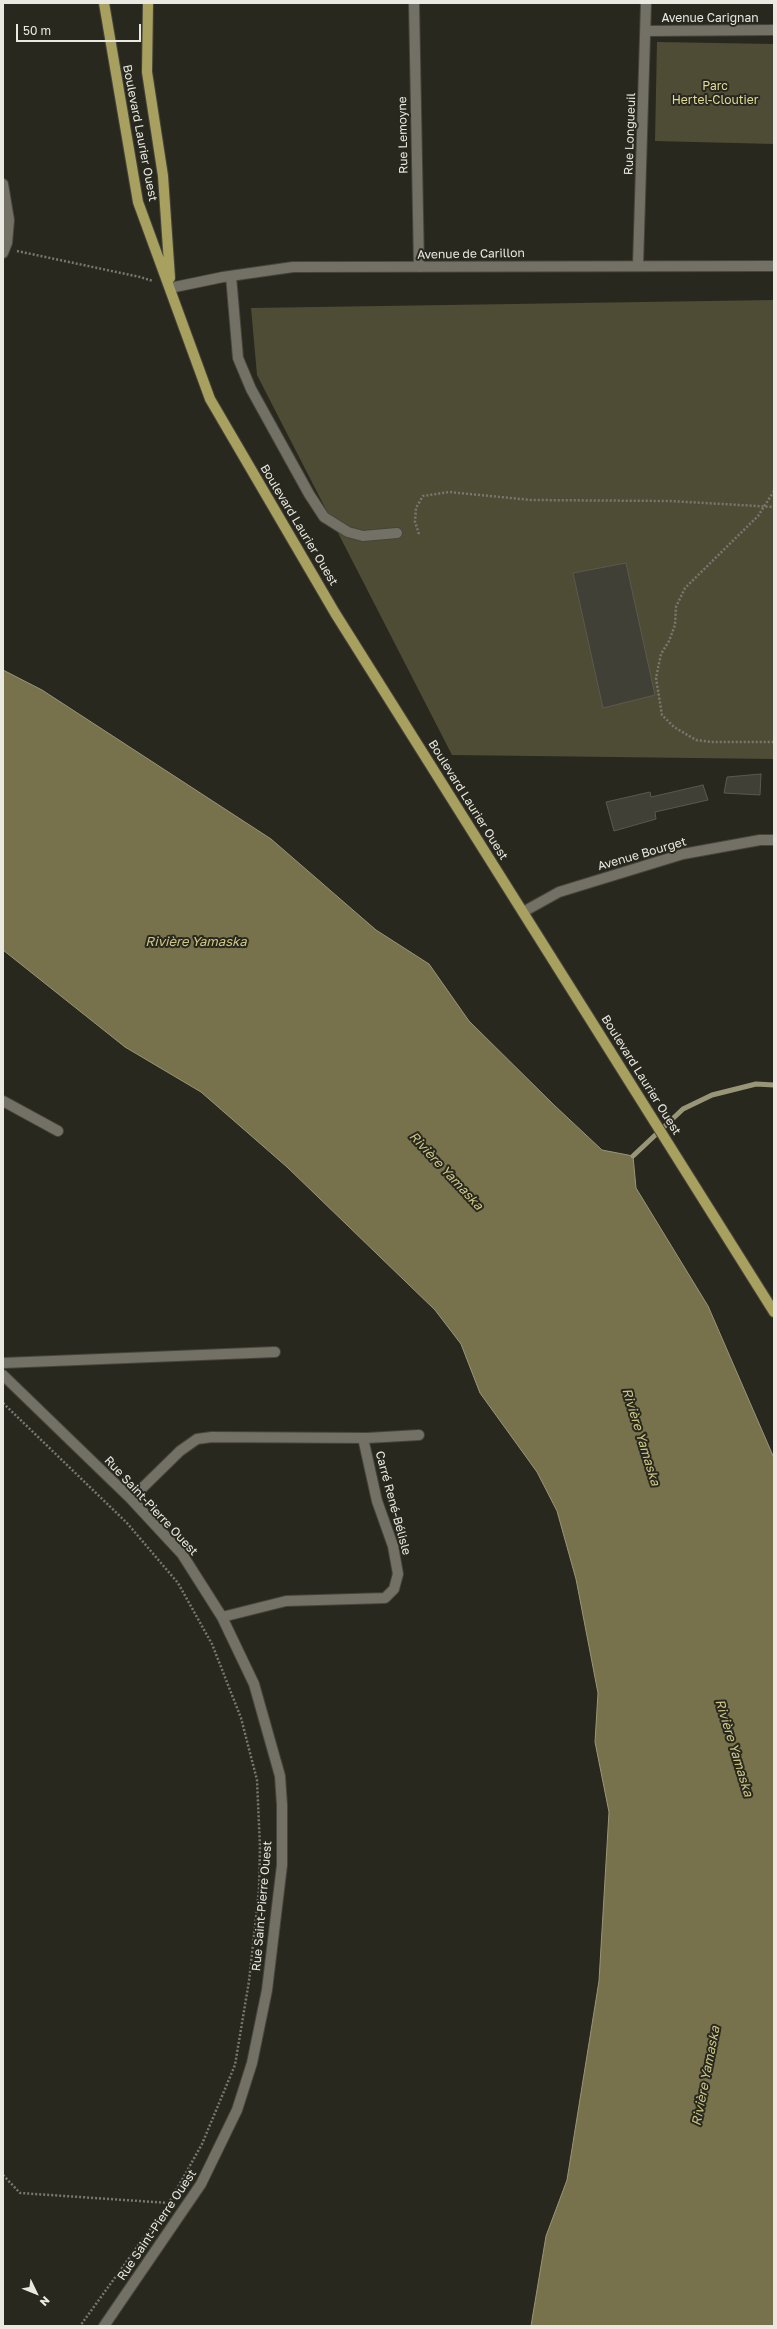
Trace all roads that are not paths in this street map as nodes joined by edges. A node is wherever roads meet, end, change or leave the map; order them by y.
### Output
1 (148, 3) edge
2 (414, 3) edge
3 (646, 3) edge
4 (103, 6) edge
5 (774, 30) edge
6 (646, 31) junction
7 (3, 184) edge
8 (4, 251) edge
9 (638, 265) junction
10 (774, 266) edge
11 (418, 267) junction
12 (231, 276) junction
13 (170, 288) junction
14 (397, 533) dead end
15 (774, 840) edge
16 (523, 912) junction
17 (3, 1101) edge
18 (58, 1131) dead end
19 (774, 1312) edge
20 (275, 1352) dead end
21 (3, 1363) edge
22 (3, 1375) edge
23 (419, 1435) dead end
24 (363, 1438) junction
25 (131, 1499) junction
26 (222, 1617) junction
27 (104, 2326) edge

1 - 13 main road, Boulevard Laurier Ouest
2 - 11 street, Rue Lemoyne
3 - 6 street, Rue Longueuil
4 - 13 main road, Boulevard Laurier Ouest
5 - 6 street, Avenue Carignan
6 - 9 street, Rue Longueuil
7 - 8 street
9 - 10 street, Avenue de Carillon
9 - 11 street, Avenue de Carillon
11 - 12 street, Avenue de Carillon
12 - 13 street, Avenue de Carillon
12 - 14 street
13 - 16 main road, Boulevard Laurier Ouest
15 - 16 street, Avenue Bourget
16 - 19 main road, Boulevard Laurier Ouest
17 - 18 street
20 - 21 street
22 - 25 street, Rue Saint-Pierre Ouest
23 - 24 street, Carré René-Bélisle
24 - 25 street, Carré René-Bélisle
24 - 26 street, Carré René-Bélisle
25 - 26 street, Rue Saint-Pierre Ouest
26 - 27 street, Rue Saint-Pierre Ouest

